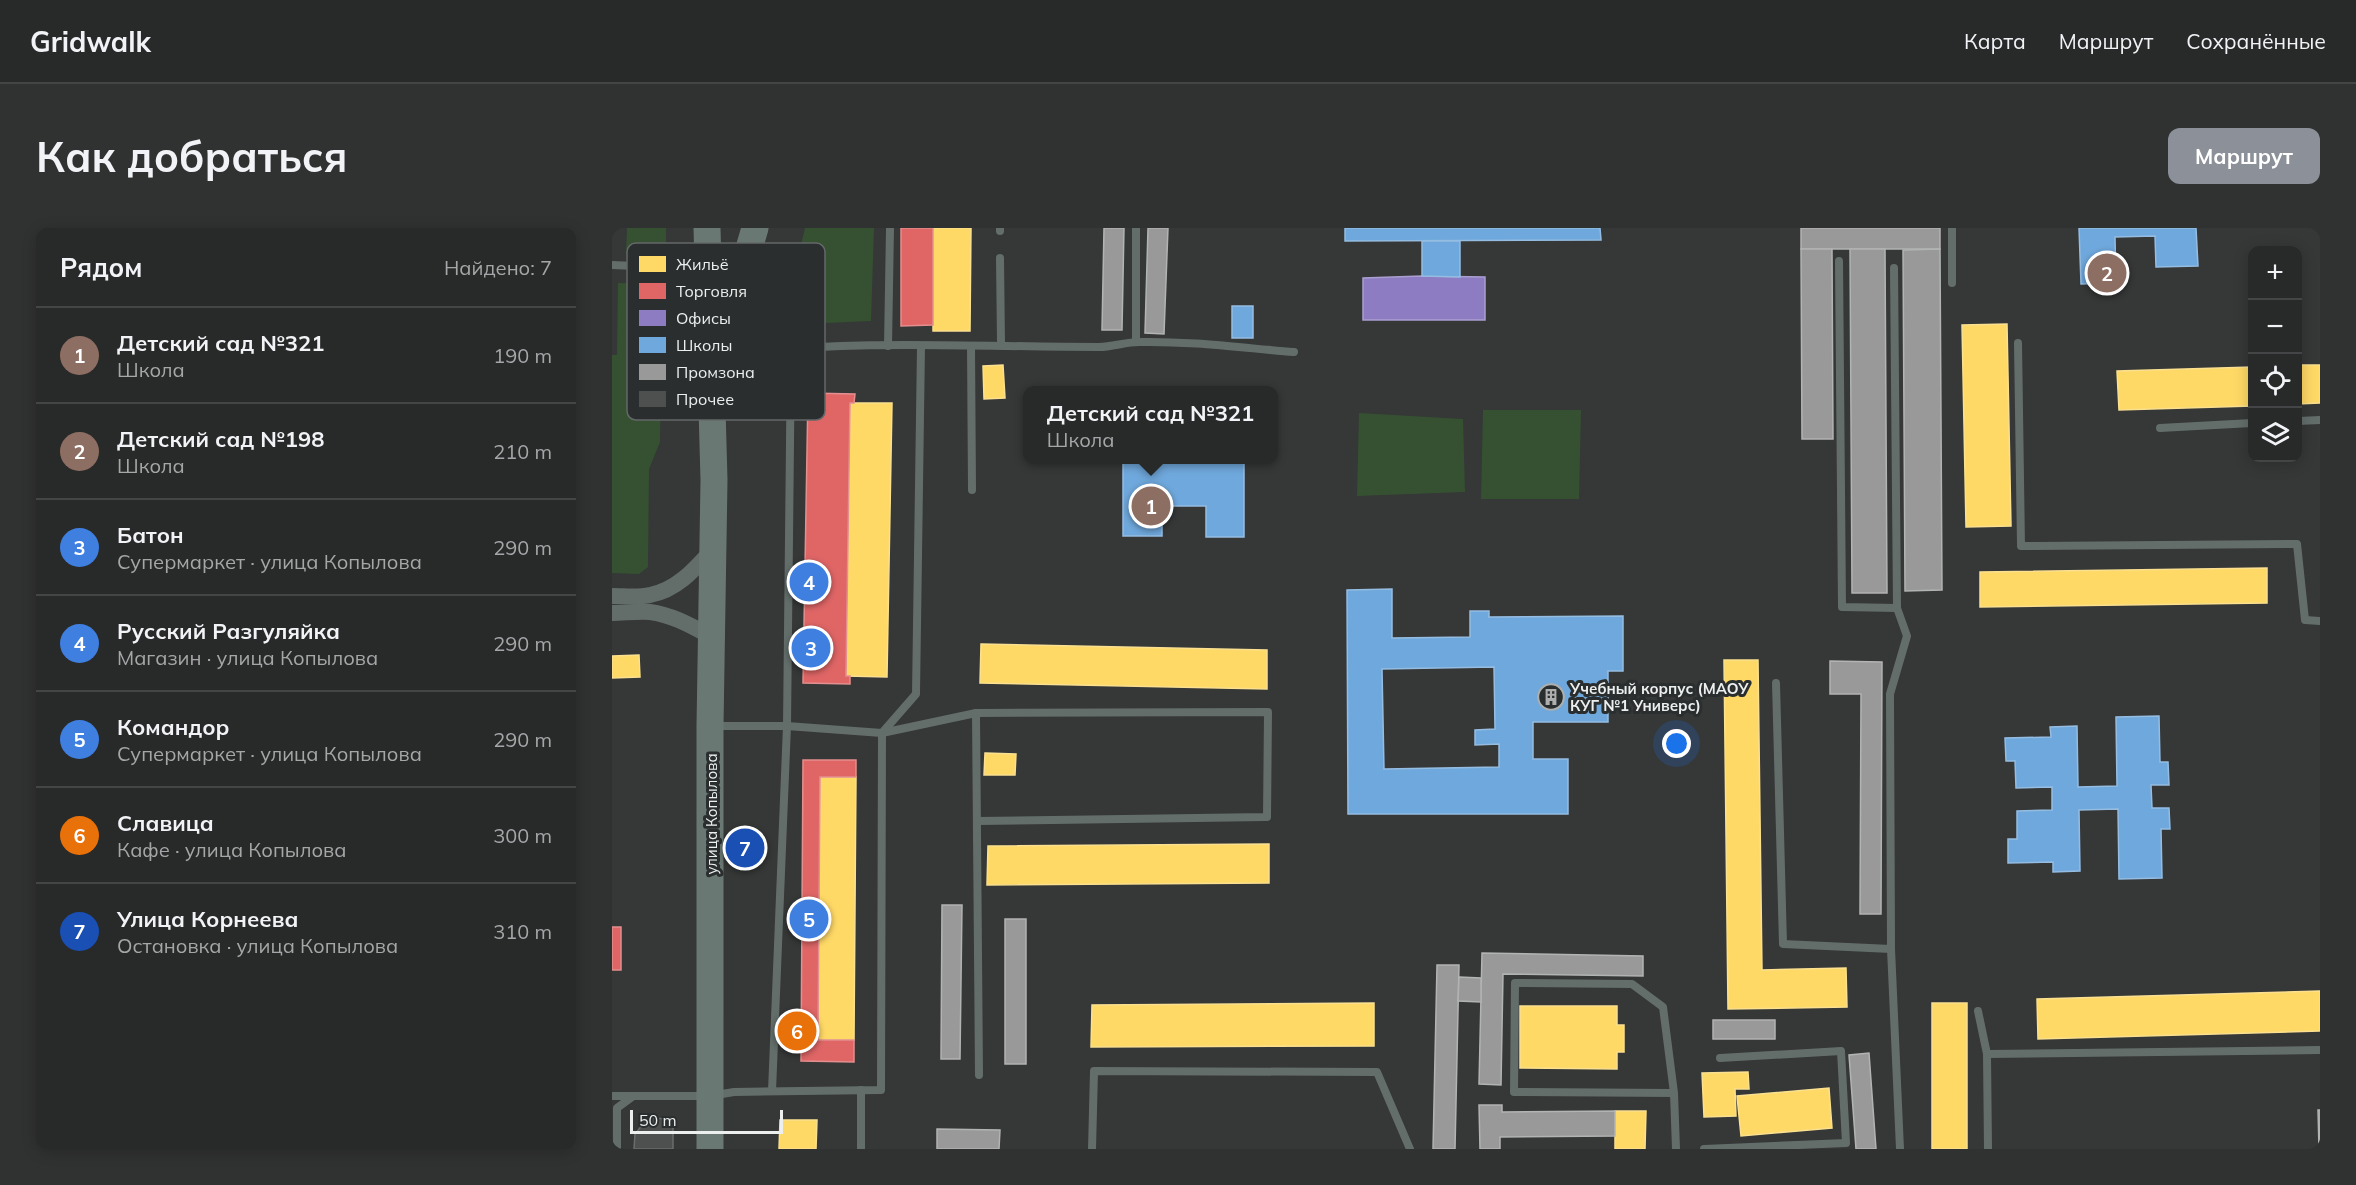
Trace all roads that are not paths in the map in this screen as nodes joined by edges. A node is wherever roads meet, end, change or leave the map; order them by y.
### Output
1 (755, 228) edge
2 (890, 228) edge
3 (1136, 228) edge
4 (1952, 228) edge
5 (751, 243) edge
6 (1000, 258) dead end
7 (1839, 261) dead end
8 (612, 265) edge
9 (627, 266) edge
10 (1894, 268) dead end
11 (1952, 283) dead end
12 (1136, 342) junction
13 (2018, 343) dead end
14 (1001, 344) junction
15 (888, 346) junction
16 (921, 346) junction
17 (971, 346) junction
18 (825, 347) edge
19 (1294, 352) dead end
20 (712, 420) edge
21 (722, 420) edge
22 (790, 420) edge
23 (2320, 420) edge
24 (2302, 421) edge
25 (2248, 423) edge
26 (2160, 428) dead end
27 (714, 480) junction
28 (972, 490) dead end
29 (713, 549) junction
30 (612, 596) edge
31 (1897, 608) junction
32 (612, 613) edge
33 (2320, 621) edge
34 (712, 637) junction
35 (1776, 683) dead end
36 (976, 713) junction
37 (710, 726) junction
38 (787, 726) junction
39 (882, 734) junction
40 (977, 821) junction
41 (1891, 949) junction
42 (1978, 1011) dead end
43 (2320, 1050) edge
44 (1987, 1054) junction
45 (1720, 1058) dead end
46 (979, 1075) dead end
47 (861, 1090) junction
48 (772, 1091) junction
49 (1674, 1094) junction
50 (612, 1096) edge
51 (632, 1096) junction
52 (710, 1096) junction
53 (617, 1149) edge
54 (710, 1149) edge
55 (861, 1149) edge
56 (1092, 1149) edge
57 (1410, 1149) edge
58 (1676, 1149) edge
59 (1704, 1149) edge
60 (1900, 1149) edge
61 (1988, 1149) edge

1 - 5 main road, улица Копылова
2 - 15 lane
3 - 12 lane
4 - 11 lane
6 - 14 lane
7 - 31 lane
8 - 9 lane
10 - 31 lane
12 - 14 lane
12 - 19 lane
13 - 33 lane
14 - 17 lane
15 - 16 lane
15 - 18 lane
16 - 17 lane
16 - 39 lane
17 - 28 lane
20 - 27 main road, улица Копылова
21 - 27 main road, улица Копылова
22 - 38 lane
23 - 24 lane
25 - 26 lane
27 - 29 main road, улица Копылова
29 - 30 street
29 - 34 main road, улица Копылова
31 - 41 lane
32 - 34 street
34 - 37 main road, улица Копылова
35 - 41 lane
36 - 39 lane
36 - 40 lane
36 - 40 lane
37 - 38 lane
37 - 52 main road, улица Копылова
38 - 39 lane
38 - 48 lane
39 - 47 lane
40 - 46 lane
41 - 60 lane
42 - 44 lane
43 - 44 lane
44 - 61 lane
45 - 59 lane
47 - 48 lane
47 - 55 lane
48 - 52 lane
49 - 49 lane
49 - 58 lane
50 - 51 lane
51 - 52 lane
51 - 53 lane
52 - 54 main road, улица Копылова
56 - 57 lane

